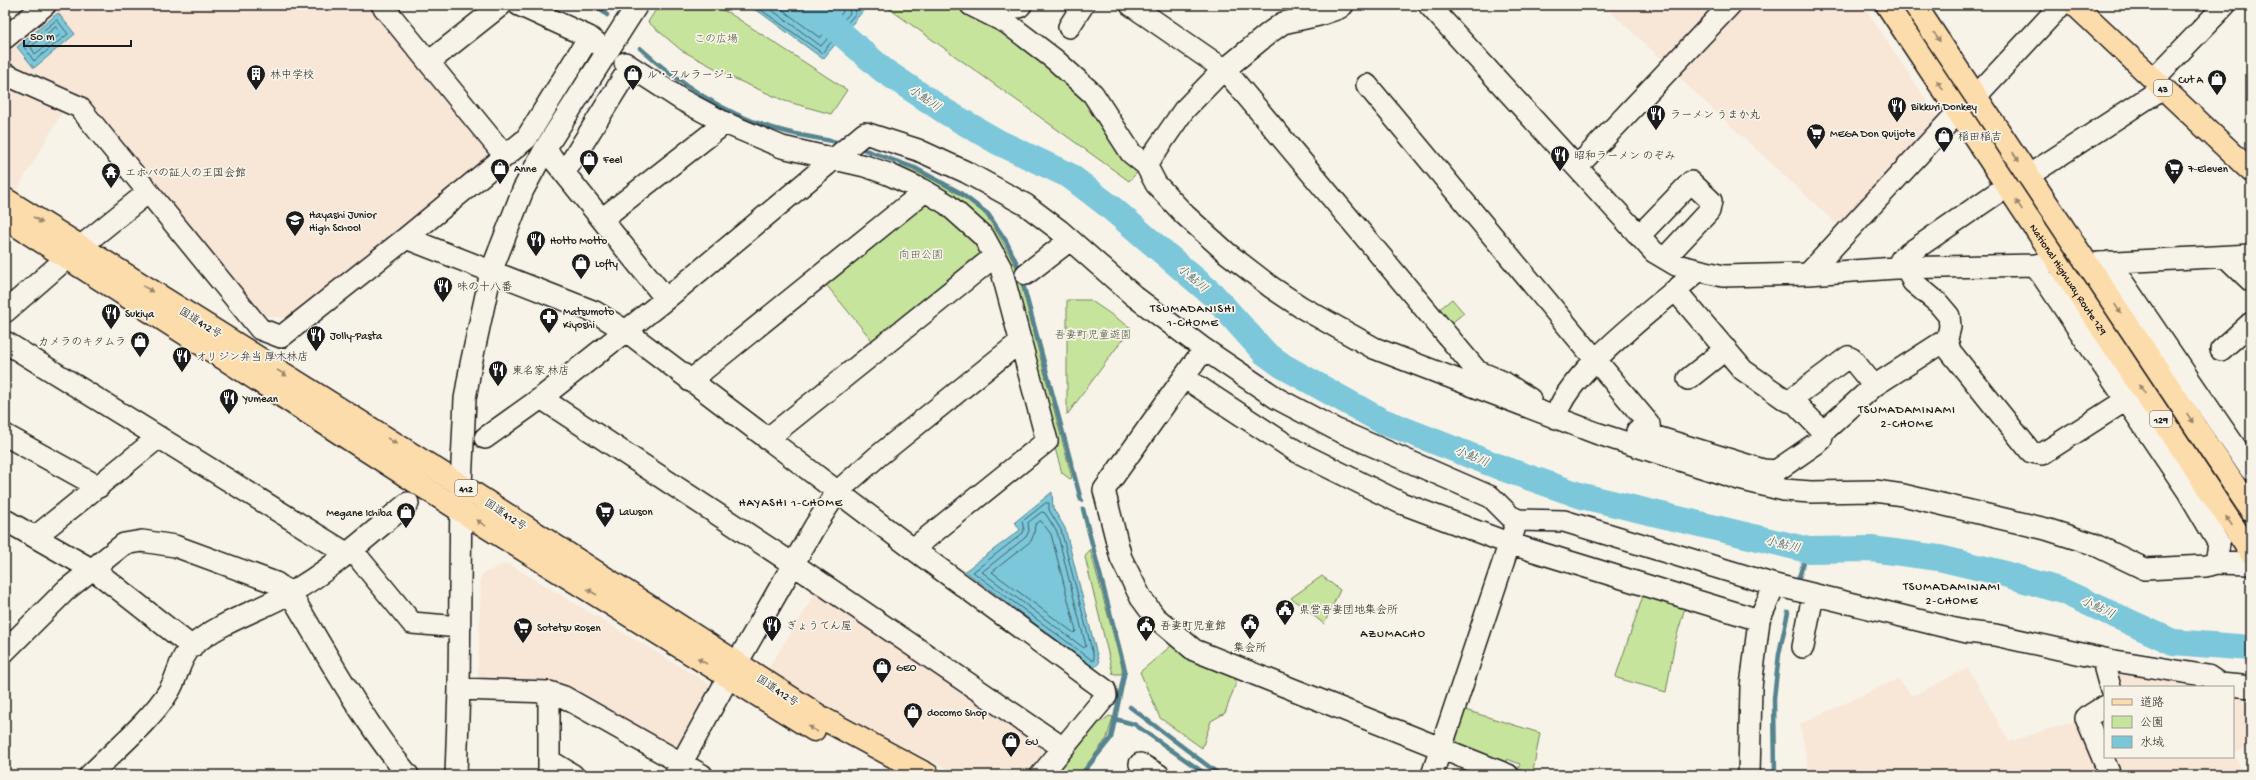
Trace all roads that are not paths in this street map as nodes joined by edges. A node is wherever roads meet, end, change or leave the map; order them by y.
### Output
1 (45, 5) edge
2 (382, 5) edge
3 (501, 5) edge
4 (518, 5) edge
5 (971, 5) edge
6 (1083, 5) edge
7 (1131, 5) edge
8 (1343, 5) edge
9 (1429, 5) edge
10 (1730, 5) edge
11 (1887, 5) edge
12 (1915, 5) edge
13 (2060, 5) edge
14 (2075, 5) edge
15 (2225, 5) edge
16 (636, 7) edge
17 (1154, 11) edge
18 (1069, 27) dead end
19 (5, 38) edge
20 (429, 62) junction
21 (1225, 70) junction
22 (5, 74) edge
23 (2158, 83) junction
24 (1367, 86) dead end
25 (1976, 96) junction
26 (1958, 112) junction
27 (725, 123) junction
28 (545, 149) junction
29 (505, 156) junction
30 (835, 160) junction
31 (2249, 163) edge
32 (1146, 166) junction
33 (1576, 167) junction
34 (565, 172) junction
35 (2028, 176) junction
36 (2007, 186) junction
37 (925, 191) junction
38 (147, 193) junction
39 (5, 198) edge
40 (5, 218) edge
41 (602, 219) junction
42 (1639, 236) junction
43 (406, 238) junction
44 (1070, 240) junction
45 (74, 252) junction
46 (995, 256) junction
47 (2251, 256) edge
48 (1665, 258) junction
49 (2227, 258) junction
50 (2057, 261) junction
51 (2035, 266) junction
52 (1902, 268) junction
53 (2097, 268) junction
54 (1698, 271) junction
55 (491, 272) junction
56 (1026, 274) dead end
57 (1808, 274) junction
58 (2251, 281) edge
59 (1676, 291) junction
60 (666, 299) junction
61 (5, 312) edge
62 (2251, 323) edge
63 (626, 331) junction
64 (1947, 339) junction
65 (1021, 341) junction
66 (5, 342) edge
67 (1204, 349) junction
68 (1726, 349) junction
69 (2221, 350) dead end
70 (1597, 359) junction
71 (1185, 378) junction
72 (1688, 379) dead end
73 (690, 381) junction
74 (1874, 386) junction
75 (541, 398) junction
76 (2126, 400) junction
77 (1791, 402) junction
78 (1556, 414) junction
79 (1823, 432) junction
80 (5, 435) edge
81 (1650, 435) junction
82 (159, 437) junction
83 (485, 438) dead end
84 (767, 439) junction
85 (2249, 461) edge
86 (461, 485) junction
87 (99, 487) junction
88 (837, 492) junction
89 (408, 503) dead end
90 (2251, 510) edge
91 (461, 511) junction
92 (5, 520) edge
93 (1518, 520) junction
94 (35, 537) junction
95 (1508, 543) junction
96 (913, 549) junction
97 (346, 553) junction
98 (2251, 554) edge
99 (2216, 563) junction
100 (794, 564) junction
101 (2251, 564) edge
102 (93, 569) junction
103 (1775, 585) junction
104 (290, 593) junction
105 (1813, 595) junction
106 (1759, 620) junction
107 (460, 627) junction
108 (192, 647) junction
109 (1803, 647) dead end
110 (5, 651) edge
111 (2109, 660) junction
112 (732, 670) junction
113 (2110, 686) edge
114 (2251, 688) edge
115 (459, 689) junction
116 (549, 692) junction
117 (2104, 707) edge
118 (1441, 747) junction
119 (1063, 748) junction
120 (550, 768) edge
121 (678, 768) edge
122 (90, 775) edge
123 (408, 775) edge
124 (456, 775) edge
125 (574, 775) edge
126 (702, 775) edge
127 (896, 775) edge
128 (928, 775) edge
129 (1041, 775) edge
130 (1432, 775) edge
131 (1508, 775) edge
132 (1749, 775) edge
133 (2110, 775) edge

1 - 19 street
2 - 20 street
3 - 20 street
4 - 29 street
5 - 32 street
6 - 18 street
7 - 17 street
8 - 21 street
9 - 33 street
10 - 33 street
26 -> 11 main road, National Highway Route 129 / 129
12 -> 25 main road, National Highway Route 129 / 129
13 - 25 street
14 - 23 main road, 43
15 - 23 street
16 - 28 street
17 - 21 street
20 - 29 street
21 - 32 street
21 - 78 street
22 - 38 street
23 - 31 main road, 43
23 - 35 street
24 - 70 street
25 -> 35 main road, National Highway Route 129 / 129
26 - 36 main road, National Highway Route 129 / 129
26 - 57 street
27 - 30 street
27 - 34 street
27 - 41 street
28 - 34 street
28 - 55 street
29 - 43 street
30 - 37 street
30 - 44 street
30 - 60 street
32 - 78 street
33 - 42 street
34 - 41 street
35 - 53 main road, National Highway Route 129 / 129
50 -> 36 main road, National Highway Route 129 / 129
36 - 52 street
37 - 46 street
37 - 73 street
38 - 43 street
38 - 45 street
39 -> 45 main road, 国道412号 / 412
40 - 45 main road, 国道412号 / 412
41 - 60 street
42 - 48 street
42 - 48 street
43 - 55 street
44 - 56 street
44 - 67 street
45 - 61 street
45 -> 86 main road, 国道412号 / 412
45 - 91 main road, 国道412号 / 412
46 - 65 street
46 - 84 street
47 - 49 street
48 - 54 street
49 - 53 street
49 - 58 street
50 - 51 street
98 -> 50 main road, National Highway Route 129 / 129
51 - 52 street
51 - 76 street
52 - 57 street
52 - 64 street
53 - 85 street
53 -> 90 main road, National Highway Route 129 / 129
54 - 57 street
54 - 59 street
55 - 63 street
55 - 86 street
59 - 68 street
59 - 70 street
60 - 63 street
62 - 69 street
63 - 73 street
63 - 75 street
64 - 74 street
64 - 76 street
65 - 88 street
65 - 96 street
66 - 82 street
67 - 71 street
67 - 93 street
68 - 72 street
68 - 77 street
70 - 78 street
70 - 81 street
71 - 95 street
71 - 118 street
73 - 84 street
74 - 77 street
74 - 79 street
75 - 83 street
75 - 100 street
76 - 99 street
77 - 79 street
78 - 81 street
78 - 99 street
79 - 81 street
80 - 87 street
82 - 87 street
82 - 97 street
84 - 88 street
86 - 91 street
86 - 112 main road, 国道412号 / 412
87 - 94 street
88 - 96 street
88 - 100 street
89 - 97 street
91 - 107 street
112 -> 91 main road, 国道412号 / 412
92 - 94 street
93 - 95 street
93 - 103 street
94 - 102 street
95 - 106 street
95 - 118 street
96 - 119 street
97 - 104 street
97 - 107 street
99 - 101 street
100 - 112 street
100 - 119 street
102 - 104 street
102 - 108 street
102 - 110 street
103 - 105 street
103 - 106 street
104 - 108 street
104 - 123 street
105 - 109 street
105 - 111 street
106 - 132 street
107 - 115 street
108 - 122 street
111 - 113 street
111 - 114 street
112 - 121 street
127 -> 112 main road, 国道412号 / 412
112 - 128 main road, 国道412号 / 412
115 - 116 street
115 - 124 street
116 - 120 street
116 - 121 street
117 - 133 street
118 - 130 street
118 - 131 street
119 - 129 street
120 - 125 street
121 - 126 street

